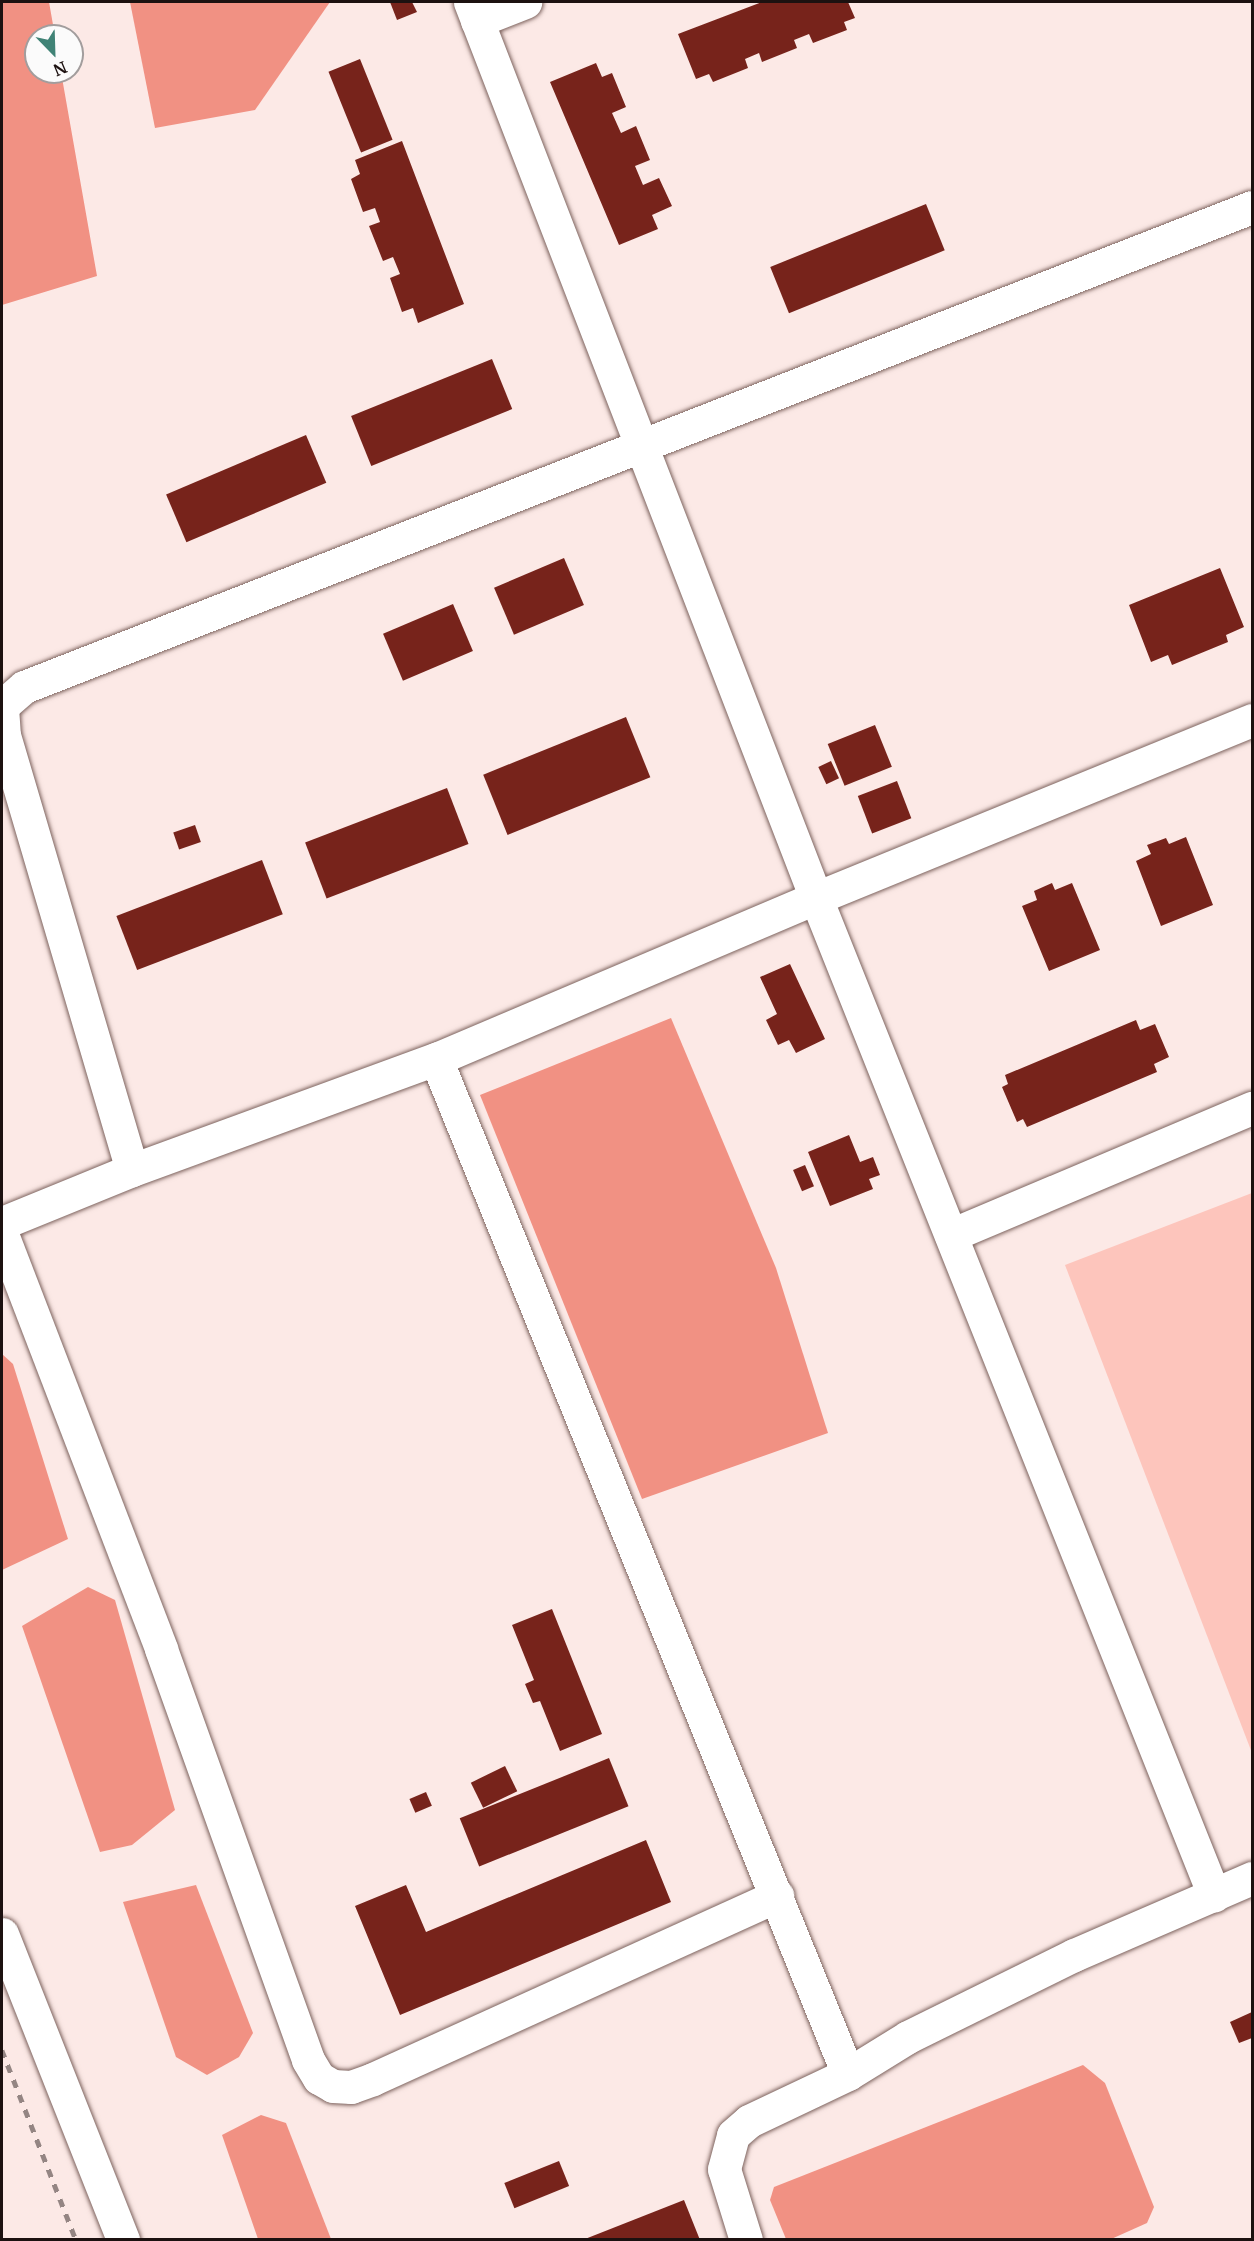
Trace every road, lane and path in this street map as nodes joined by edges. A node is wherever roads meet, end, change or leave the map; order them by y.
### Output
1 (525, 2) edge
2 (473, 11) edge
3 (1252, 207) edge
4 (643, 444) junction
5 (1252, 720) edge
6 (816, 898) junction
7 (436, 1059) junction
8 (1252, 1108) edge
9 (132, 1170) junction
10 (2, 1223) edge
11 (2, 1234) edge
12 (951, 1235) junction
13 (1252, 1878) edge
14 (1214, 1895) junction
15 (777, 1896) junction
16 (2, 1934) edge
17 (848, 2074) junction
18 (123, 2240) edge
19 (746, 2240) edge

1 - 2 street
2 - 4 street
3 - 4 street
4 - 6 street
4 - 9 street
5 - 6 street
6 - 7 street
6 - 12 street
7 - 9 street
7 - 15 street
8 - 12 street
9 - 10 street
11 - 15 street
12 - 14 street
13 - 14 street
14 - 17 street
15 - 17 street
16 - 18 street
17 - 19 street

